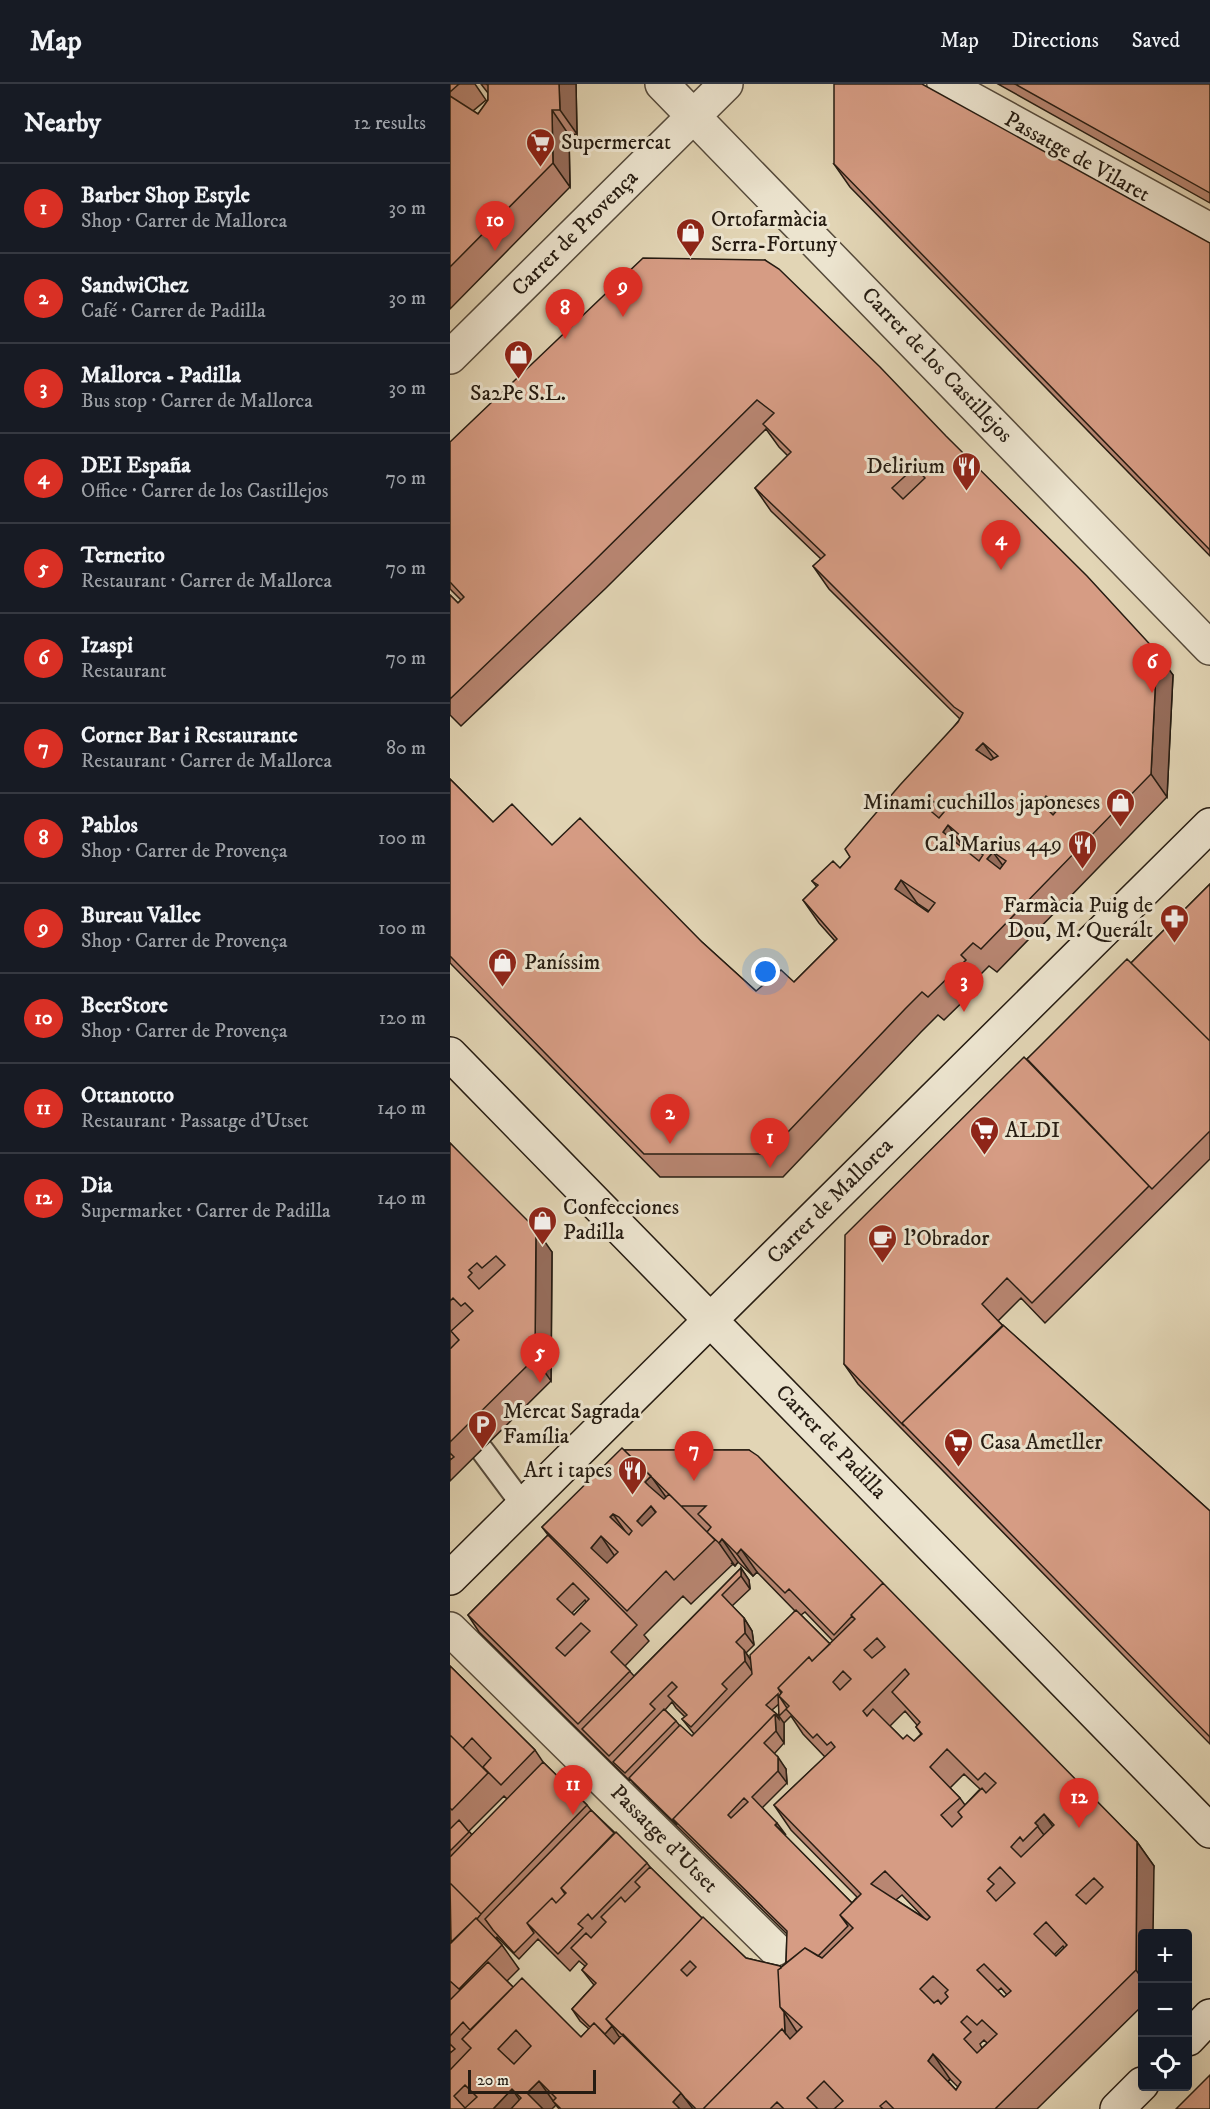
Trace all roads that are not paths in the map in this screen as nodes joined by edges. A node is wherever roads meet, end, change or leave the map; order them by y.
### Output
1 (662, 84) edge
2 (726, 84) edge
3 (944, 84) edge
4 (693, 117) junction
5 (1210, 230) edge
6 (450, 357) edge
7 (1210, 648) edge
8 (1210, 825) edge
9 (450, 1054) edge
10 (711, 1319) junction
11 (482, 1450) dead end
12 (523, 1505) junction
13 (450, 1578) edge
14 (450, 1629) edge
15 (1210, 1831) edge
16 (775, 1948) dead end
17 (1210, 2016) edge
18 (1189, 2037) edge
19 (1138, 2089) edge
20 (1117, 2109) edge

1 - 4 main road, Carrer de los Castillejos
2 - 4 main road, Carrer de Provença
3 - 5 main road, Passatge de Vilaret
4 - 6 main road, Carrer de Provença
4 - 7 main road, Carrer de los Castillejos
8 - 10 main road, Carrer de Mallorca
9 - 10 main road, Carrer de Padilla
10 - 12 main road, Carrer de Mallorca
10 - 15 main road, Carrer de Padilla
11 - 12 lane
12 - 13 main road, Carrer de Mallorca
14 - 16 main road, Passatge d'Utset
17 - 18 main road
19 - 20 main road

